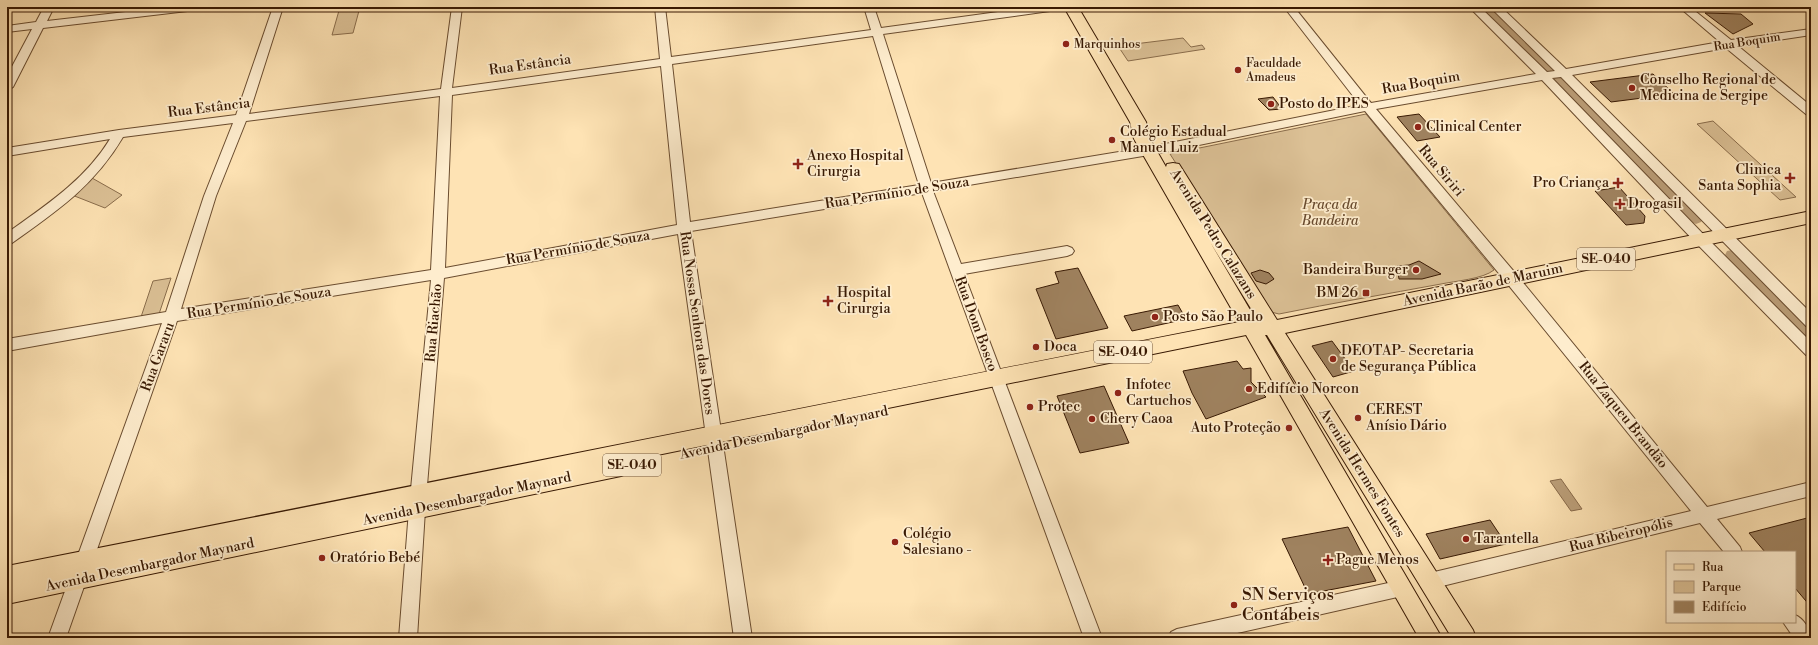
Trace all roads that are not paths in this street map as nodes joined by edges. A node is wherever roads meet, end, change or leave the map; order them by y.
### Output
1 (49, 7) edge
2 (196, 7) edge
3 (278, 7) edge
4 (457, 7) edge
5 (660, 7) edge
6 (869, 7) edge
7 (1057, 7) edge
8 (1071, 7) edge
9 (1289, 7) edge
10 (1474, 7) edge
11 (1495, 7) edge
12 (1684, 7) edge
13 (40, 25) junction
14 (7, 29) edge
15 (878, 32) junction
16 (1811, 32) edge
17 (1728, 44) junction
18 (666, 61) junction
19 (1555, 75) junction
20 (7, 87) edge
21 (446, 92) junction
22 (1368, 107) junction
23 (1811, 112) edge
24 (241, 119) junction
25 (119, 134) junction
26 (1155, 150) junction
27 (7, 152) edge
28 (926, 188) junction
29 (1811, 217) edge
30 (684, 228) junction
31 (1720, 232) junction
32 (1698, 237) junction
33 (7, 240) edge
34 (1066, 251) dead end
35 (956, 270) junction
36 (438, 274) junction
37 (1511, 278) junction
38 (172, 316) junction
39 (1811, 322) edge
40 (1260, 331) junction
41 (7, 345) edge
42 (1811, 351) edge
43 (998, 383) junction
44 (714, 441) junction
45 (1811, 489) edge
46 (418, 502) junction
47 (1703, 515) junction
48 (1733, 551) edge
49 (82, 570) junction
50 (7, 576) edge
51 (1430, 581) junction
52 (1402, 588) junction
53 (7, 594) edge
54 (1793, 623) edge
55 (58, 638) edge
56 (408, 638) edge
57 (743, 638) edge
58 (1093, 638) edge
59 (1177, 638) edge
60 (1431, 638) edge
61 (1465, 638) edge
62 (1805, 638) edge

1 - 13 street
2 - 13 street
3 - 24 street, Rua Gararu
4 - 21 street, Rua Riachão
5 - 18 street, Rua Nossa Senhora das Dores
6 - 15 street, Rua Dom Bosco
7 - 15 street, Rua Estância
8 - 26 main road, Avenida Pedro Calazans
9 - 22 street, Rua Siriri
10 - 19 street
11 - 19 street
12 - 17 street
13 - 14 street
13 - 20 street
15 - 18 street, Rua Estância
15 - 28 street, Rua Dom Bosco
16 - 17 street, Rua Boquim
17 - 19 street, Rua Boquim
17 - 23 street
18 - 21 street, Rua Estância
18 - 30 street, Rua Nossa Senhora das Dores
19 - 22 street, Rua Boquim
19 - 31 street
19 - 32 street
21 - 24 street, Rua Estância
21 - 36 street, Rua Riachão
22 - 26 street, Rua Boquim
22 - 37 street, Rua Siriri
24 - 25 street, Rua Estância
24 - 38 street, Rua Gararu
25 - 27 street, Rua Estância
25 - 33 street
26 - 28 street, Rua Permínio de Souza
26 - 40 main road, Avenida Pedro Calazans
28 - 30 street, Rua Permínio de Souza
28 - 35 street, Rua Dom Bosco
29 - 31 main road, Avenida Barão de Maruim
30 - 36 street, Rua Permínio de Souza
30 - 44 street, Rua Nossa Senhora das Dores
31 - 32 main road, Avenida Barão de Maruim
31 - 39 street
32 - 37 main road, Avenida Barão de Maruim / SE-040
32 - 42 street
34 - 35 street
35 - 43 street, Rua Dom Bosco
36 - 38 street, Rua Permínio de Souza
36 - 46 street, Rua Riachão
37 - 40 main road, Avenida Barão de Maruim / SE-040
37 - 47 street, Rua Zaqueu Brandão
38 - 41 street, Rua Permínio de Souza
38 - 49 street, Rua Gararu
40 - 43 main road, Avenida Desembargador Maynard / SE-040
40 - 51 main road, Avenida Hermes Fontes
40 - 52 main road, Avenida Hermes Fontes
43 - 44 main road, Avenida Desembargador Maynard / SE-040
43 - 58 street, Rua Dom Bosco
44 - 46 main road, Avenida Desembargador Maynard / SE-040
44 - 57 street, Rua Nossa Senhora das Dores
45 - 47 street, Rua Ribeiropólis
46 - 49 main road, Avenida Desembargador Maynard / SE-040
46 - 56 street, Rua Riachão
47 - 48 street, Rua Zaqueu Brandão
47 - 51 street, Rua Ribeiropólis
49 - 50 main road, Avenida Desembargador Maynard / SE-040
49 - 53 main road, Avenida Desembargador Maynard / SE-040
49 - 55 street, Rua Gararu
51 - 61 main road, Avenida Hermes Fontes
52 - 59 street
52 - 60 main road, Avenida Hermes Fontes
54 - 62 street

